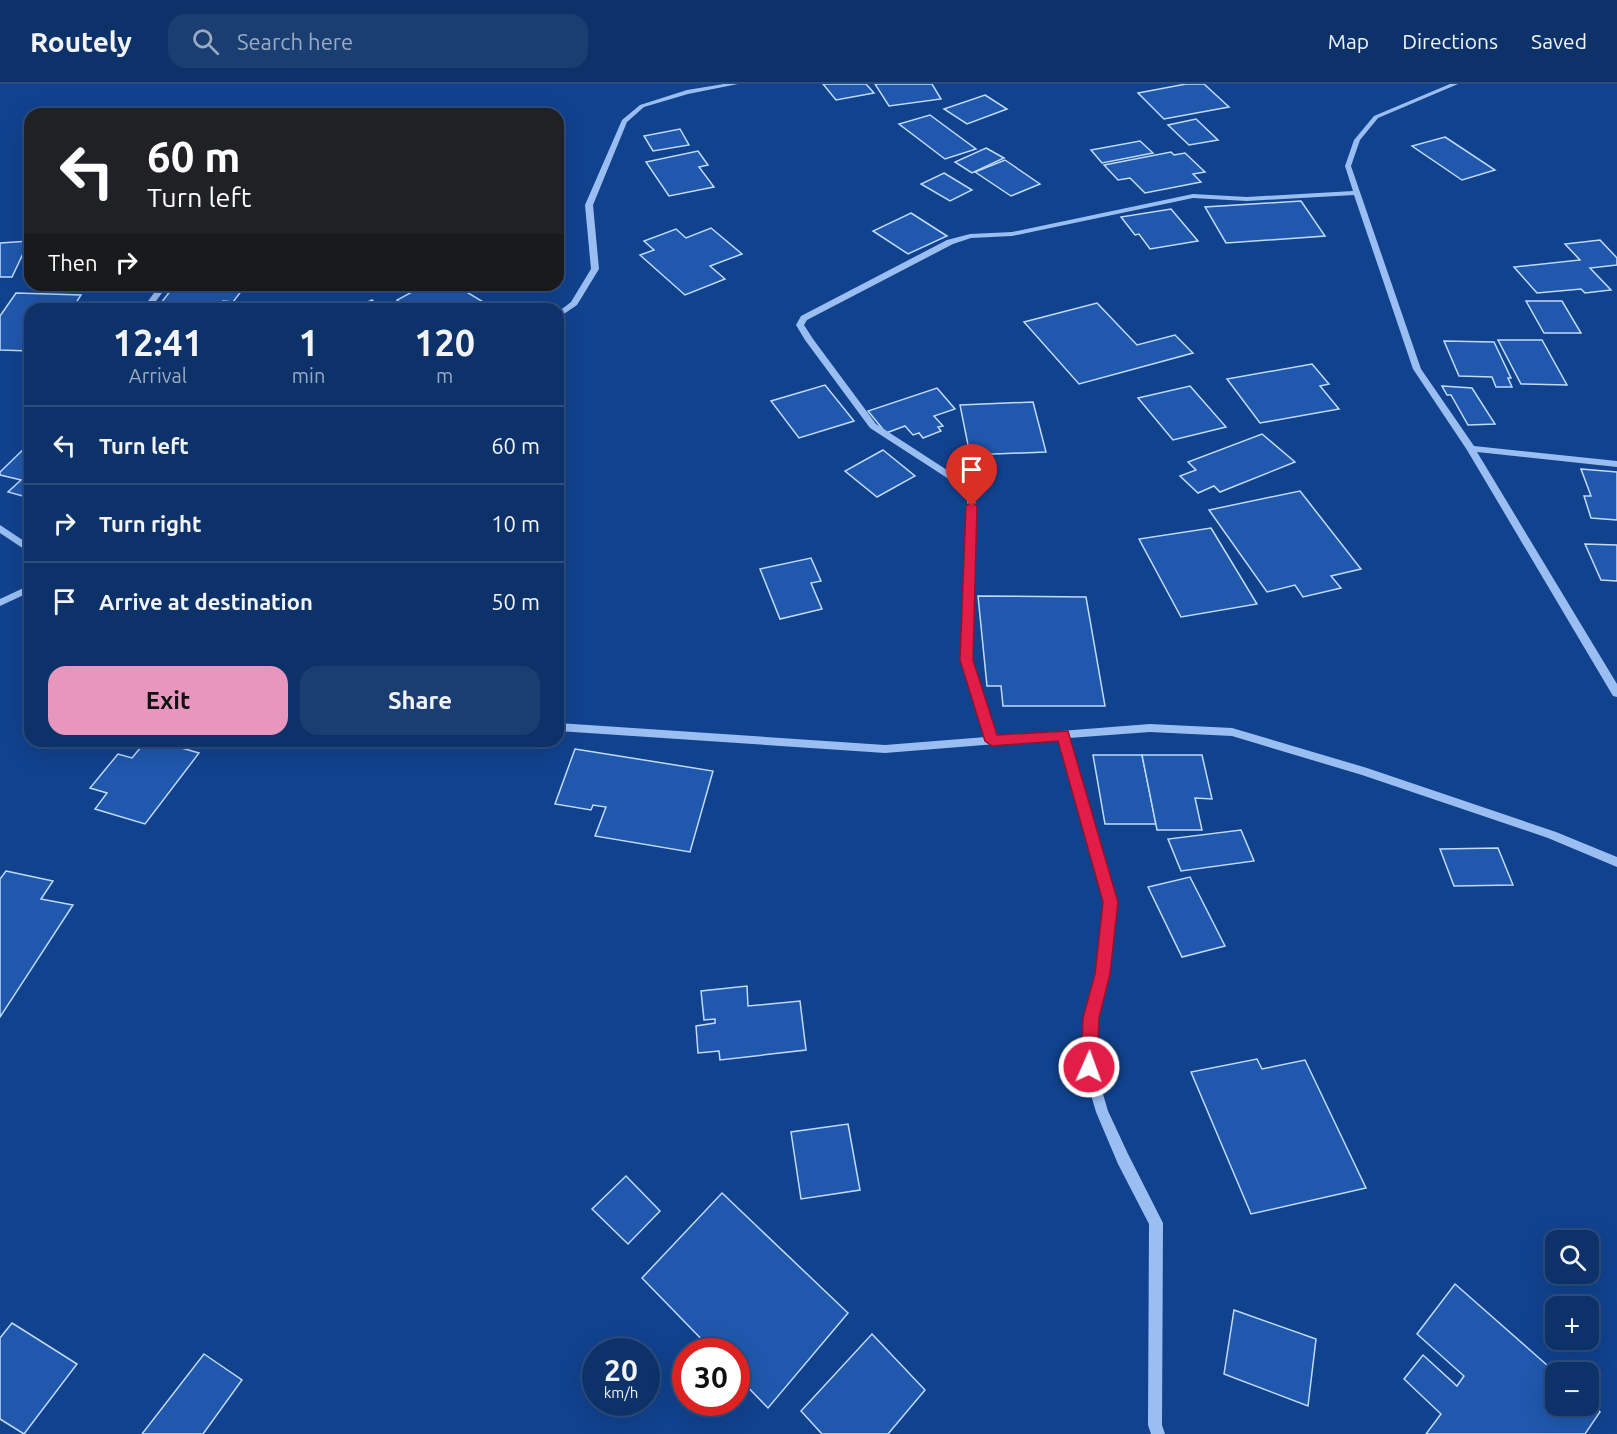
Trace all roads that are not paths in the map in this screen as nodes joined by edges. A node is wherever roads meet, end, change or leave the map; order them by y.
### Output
1 (735, 84) edge
2 (1455, 84) edge
3 (1357, 193) junction
4 (564, 311) edge
5 (1471, 449) junction
6 (1617, 464) edge
7 (0, 528) edge
8 (24, 546) edge
9 (24, 591) edge
10 (0, 603) edge
11 (1617, 693) edge
12 (564, 727) edge
13 (1063, 735) junction
14 (992, 741) junction
15 (1617, 862) edge
16 (1158, 1434) edge

1 - 4 street
2 - 3 street
3 - 5 street
3 - 14 street
5 - 6 street
5 - 11 street
7 - 8 street
9 - 10 street
12 - 14 street
13 - 14 street
13 - 15 street
13 - 16 street

